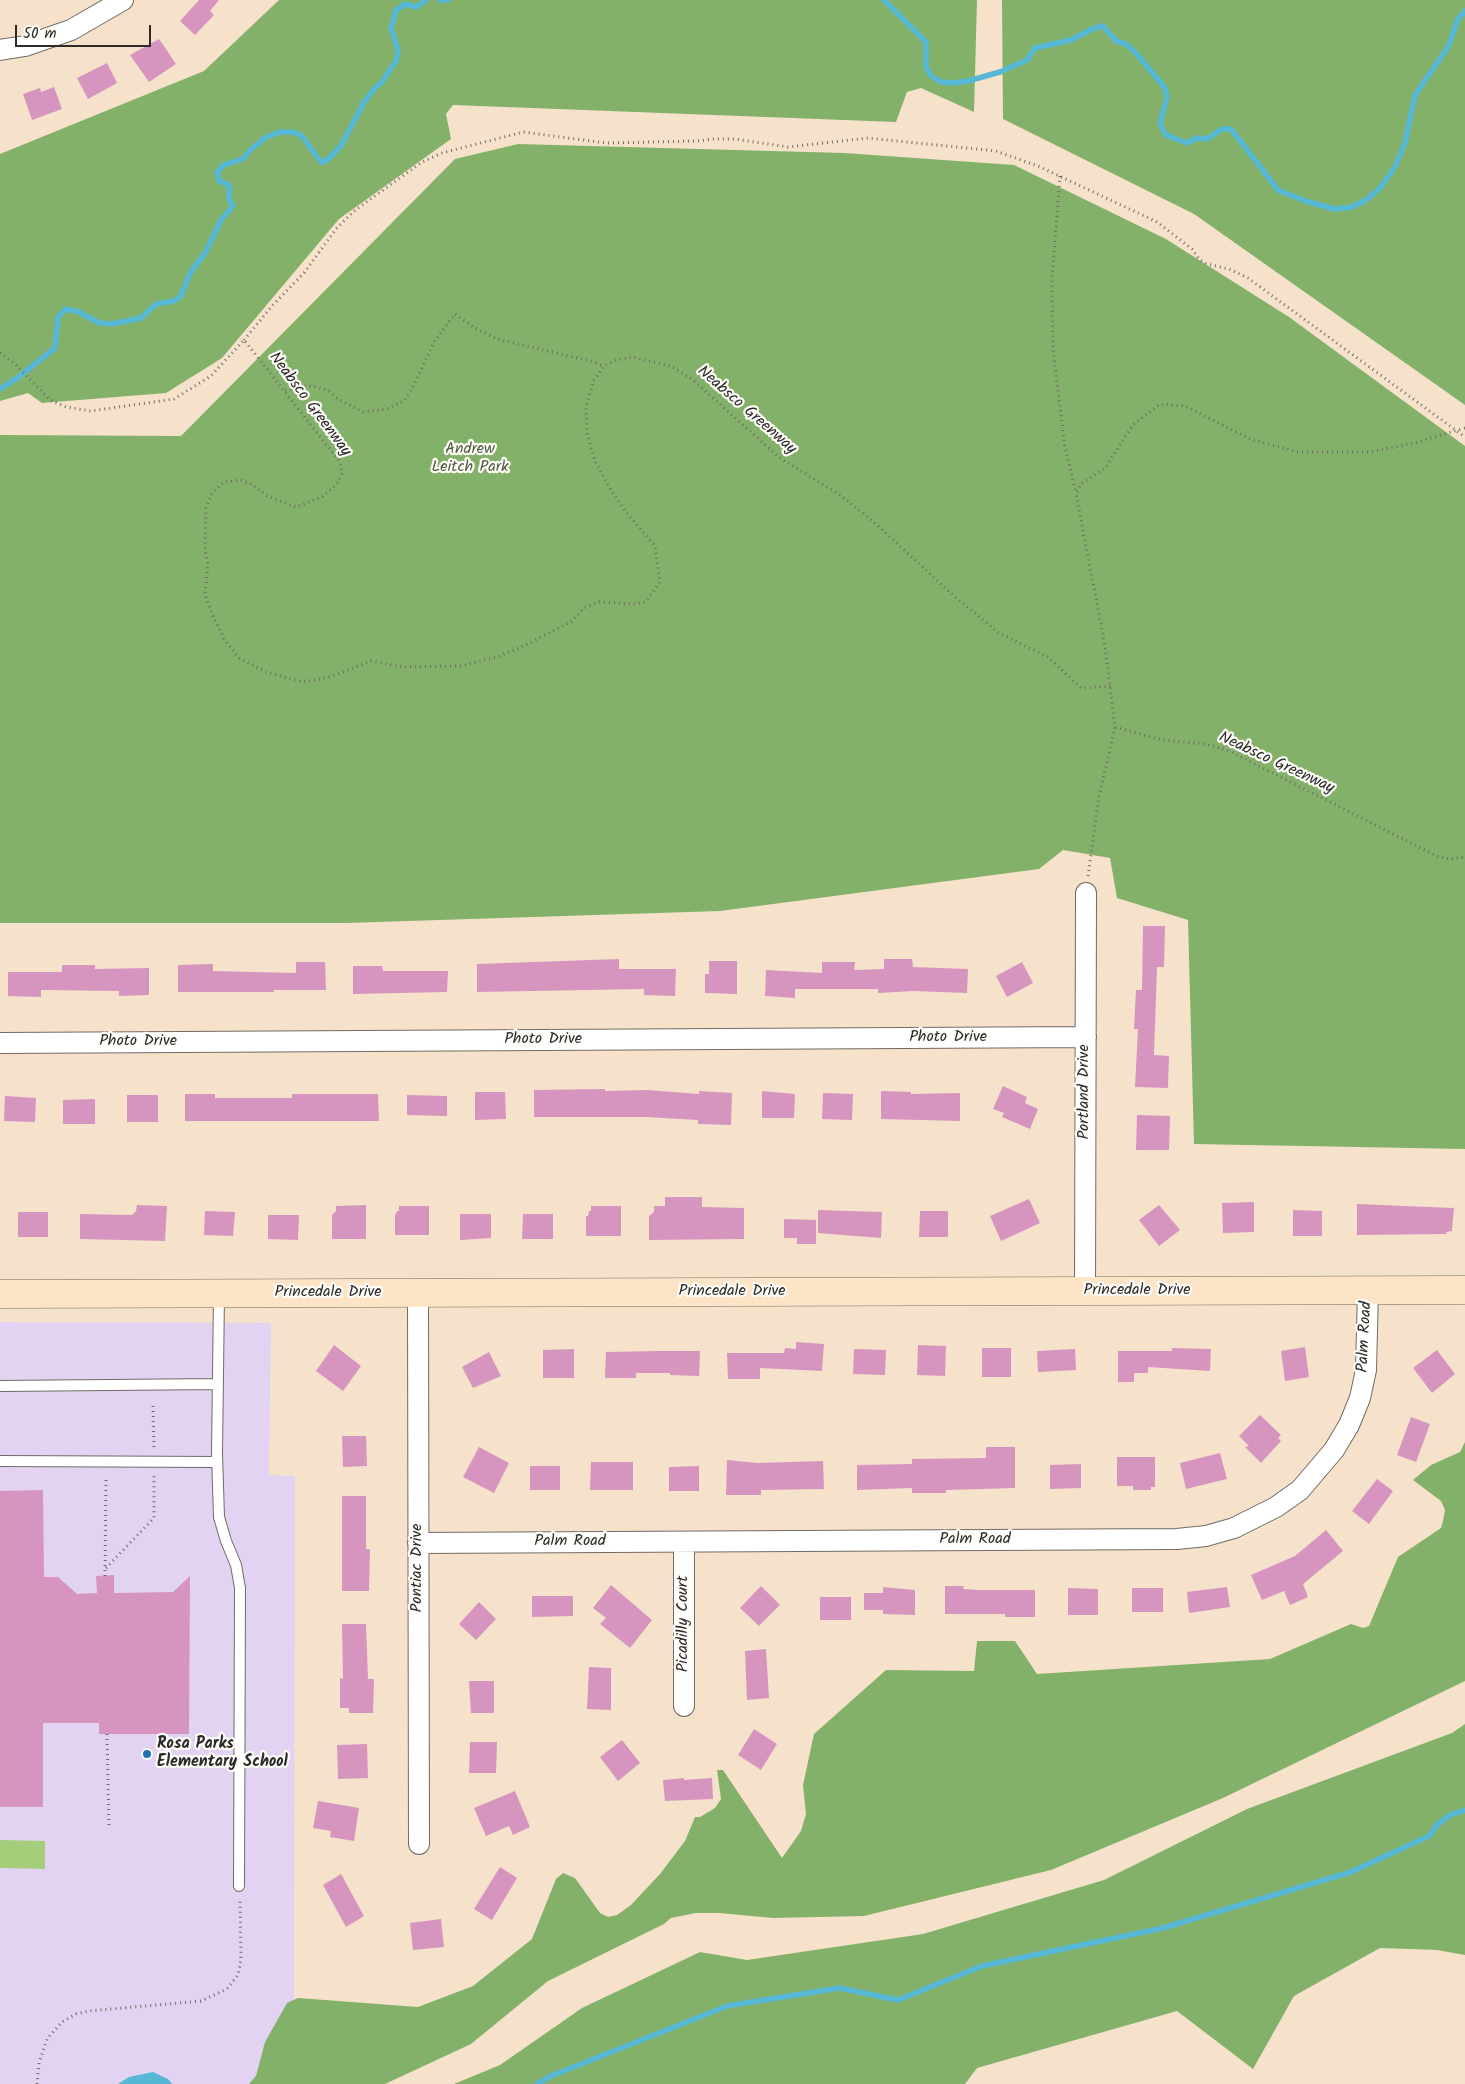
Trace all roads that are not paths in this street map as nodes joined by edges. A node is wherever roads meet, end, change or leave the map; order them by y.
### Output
1 (122, 0) edge
2 (0, 50) edge
3 (1086, 893) road end
4 (1086, 1037) junction
5 (0, 1043) edge
6 (1368, 1290) junction
7 (1465, 1290) edge
8 (1085, 1291) junction
9 (418, 1292) junction
10 (219, 1293) junction
11 (0, 1294) edge
12 (218, 1384) junction
13 (0, 1386) edge
14 (0, 1461) edge
15 (217, 1462) junction
16 (684, 1542) junction
17 (418, 1543) junction
18 (684, 1706) dead end
19 (419, 1844) dead end
20 (240, 1886) road end

1 - 2 street
3 - 4 street, Portland Drive
4 - 5 street, Photo Drive
4 - 8 street, Portland Drive
6 - 7 street, Princedale Drive
6 - 8 street, Princedale Drive
6 - 16 street, Palm Road
8 - 9 street, Princedale Drive
9 - 10 street, Princedale Drive
9 - 17 street, Pontiac Drive
10 - 11 street, Princedale Drive
10 - 12 lane
12 - 13 lane
12 - 15 lane
14 - 15 lane
15 - 20 lane
16 - 17 street, Palm Road
16 - 18 street, Picadilly Court
17 - 19 street, Pontiac Drive

